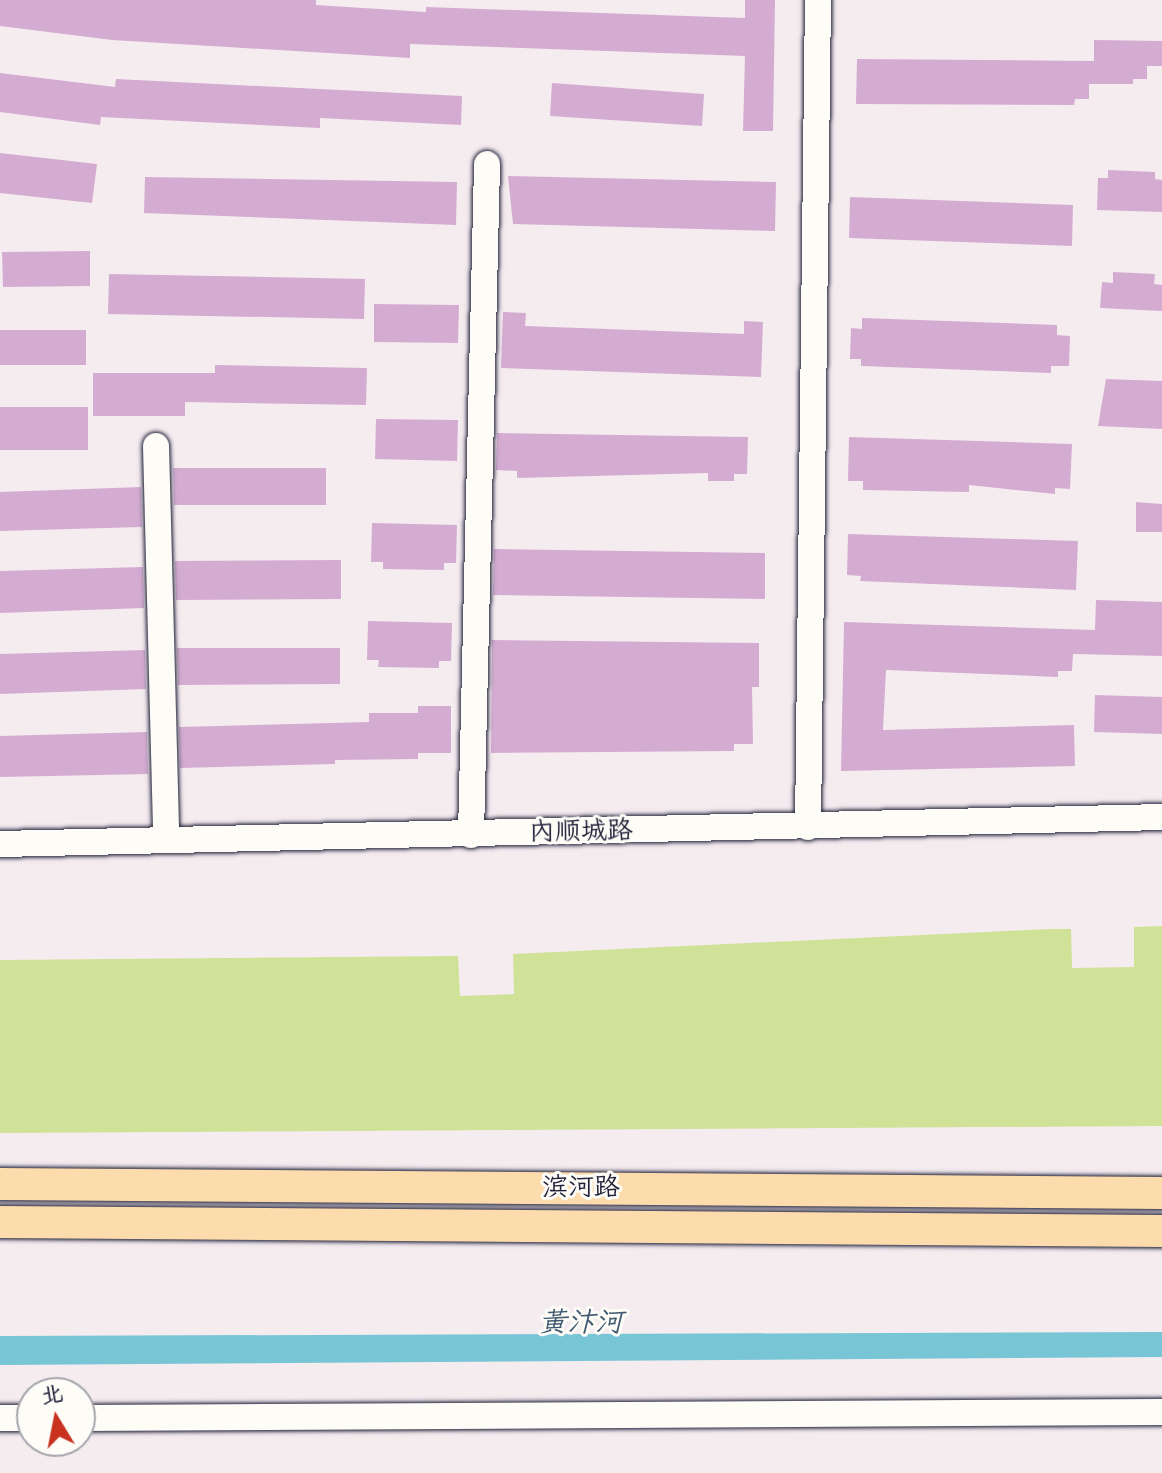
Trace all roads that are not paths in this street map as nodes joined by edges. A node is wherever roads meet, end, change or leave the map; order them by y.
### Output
1 (818, 0) edge
2 (487, 164) dead end
3 (156, 446) dead end
4 (1162, 817) edge
5 (808, 827) junction
6 (471, 835) junction
7 (166, 839) junction
8 (0, 844) edge
9 (0, 1184) edge
10 (1162, 1193) edge
11 (0, 1222) edge
12 (1162, 1231) edge
13 (1162, 1412) edge
14 (96, 1418) edge

1 - 5 street
2 - 6 street
3 - 7 street
4 - 5 street, 内顺城路
5 - 6 street, 内顺城路
6 - 7 street, 内顺城路
7 - 8 street, 内顺城路
9 - 10 main road, 滨河路
11 - 12 main road, 滨河路
13 - 14 street

